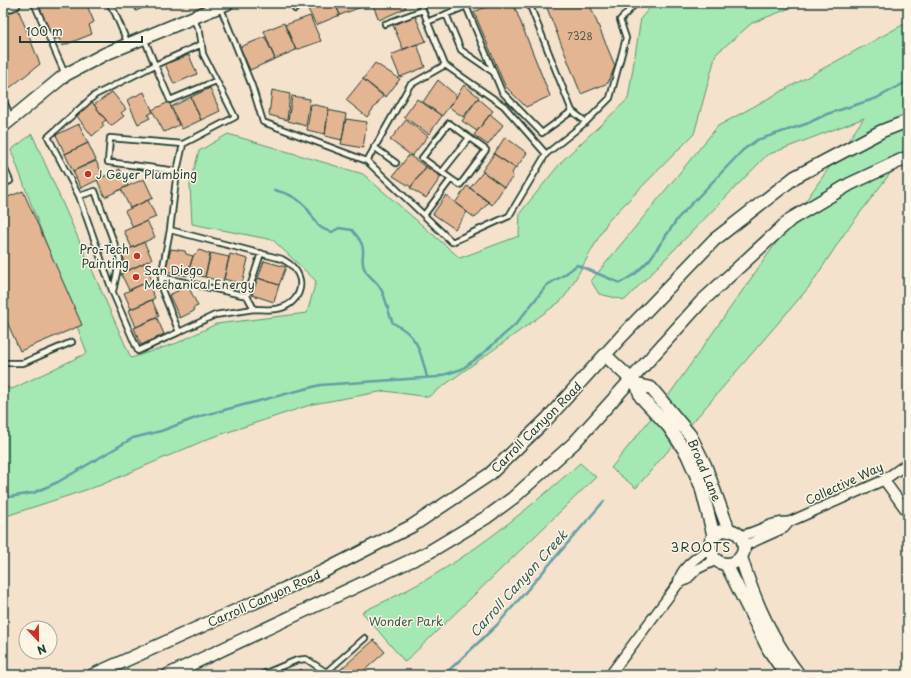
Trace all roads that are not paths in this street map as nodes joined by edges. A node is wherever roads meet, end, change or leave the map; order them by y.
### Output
1 (16, 3) edge
2 (34, 3) edge
3 (109, 3) edge
4 (292, 3) edge
5 (420, 3) edge
6 (474, 3) edge
7 (529, 3) edge
8 (636, 3) edge
9 (222, 4) edge
10 (466, 6) junction
11 (295, 9) dead end
12 (423, 10) junction
13 (3, 12) edge
14 (446, 14) junction
15 (192, 18) junction
16 (427, 22) junction
17 (385, 24) dead end
18 (144, 37) junction
19 (128, 44) junction
20 (202, 44) junction
21 (155, 65) junction
22 (444, 65) junction
23 (493, 72) junction
24 (65, 75) junction
25 (216, 81) junction
26 (3, 99) edge
27 (572, 111) junction
28 (908, 121) edge
29 (586, 122) junction
30 (7, 123) edge
31 (469, 138) junction
32 (183, 144) junction
33 (374, 147) junction
34 (546, 154) junction
35 (908, 157) edge
36 (366, 161) junction
37 (396, 162) dead end
38 (3, 165) edge
39 (177, 171) junction
40 (442, 172) junction
41 (451, 179) junction
42 (3, 184) edge
43 (79, 196) junction
44 (424, 215) junction
45 (170, 230) junction
46 (261, 253) junction
47 (161, 277) junction
48 (113, 293) junction
49 (247, 296) junction
50 (254, 309) junction
51 (179, 332) junction
52 (72, 342) dead end
53 (606, 355) junction
54 (3, 363) edge
55 (634, 382) junction
56 (908, 463) edge
57 (884, 480) junction
58 (908, 513) edge
59 (712, 542) junction
60 (738, 542) junction
61 (721, 562) junction
62 (678, 584) junction
63 (365, 638) dead end
64 (325, 674) edge
65 (93, 675) edge
66 (168, 675) edge
67 (261, 675) edge
68 (610, 675) edge
69 (786, 675) edge
70 (799, 675) edge

1 - 13 lane
2 - 24 lane
3 - 19 lane
4 - 11 lane
5 - 12 lane
6 - 10 lane
7 - 27 lane
8 - 29 lane
9 - 15 main road
9 - 36 lane
10 - 14 lane
10 - 23 lane
12 - 16 lane
12 - 17 lane
14 - 16 lane
14 - 23 lane
15 - 18 main road
15 - 20 lane
16 - 22 lane
18 - 19 main road
18 - 21 lane
19 - 24 main road
20 - 21 lane
20 - 25 lane
21 - 25 lane
21 - 43 lane
22 - 33 lane
22 - 34 lane
23 - 27 lane
24 - 30 main road
25 - 32 lane
26 - 30 lane
27 - 29 lane
28 - 53 main road, Carroll Canyon Road
29 - 34 lane
31 - 40 lane
31 - 40 lane
31 - 41 lane
32 - 39 lane
32 - 39 lane
33 - 36 lane
33 - 37 lane
34 - 44 lane
35 - 55 main road
36 - 44 lane
38 - 42 lane
39 - 45 lane
40 - 41 lane
41 - 44 lane
43 - 48 lane
43 - 48 lane
45 - 46 lane
45 - 47 lane
46 - 49 lane
46 - 50 lane
47 - 49 lane
47 - 51 lane
48 - 51 lane
49 - 50 lane
50 - 51 lane
52 - 54 lane
53 - 55 main road, Broad Lane
53 - 65 main road, Carroll Canyon Road
55 - 59 main road, Broad Lane
55 - 60 main road, Broad Lane
55 - 66 main road
56 - 57 street, Collective Way
57 - 58 street
57 - 60 street, Collective Way
59 - 60 main road
59 - 61 main road, Broad Lane
59 - 62 street
60 - 61 main road
60 - 70 main road, Broad Lane
61 - 62 street
61 - 69 main road
62 - 68 street
63 - 64 lane
64 - 67 lane

